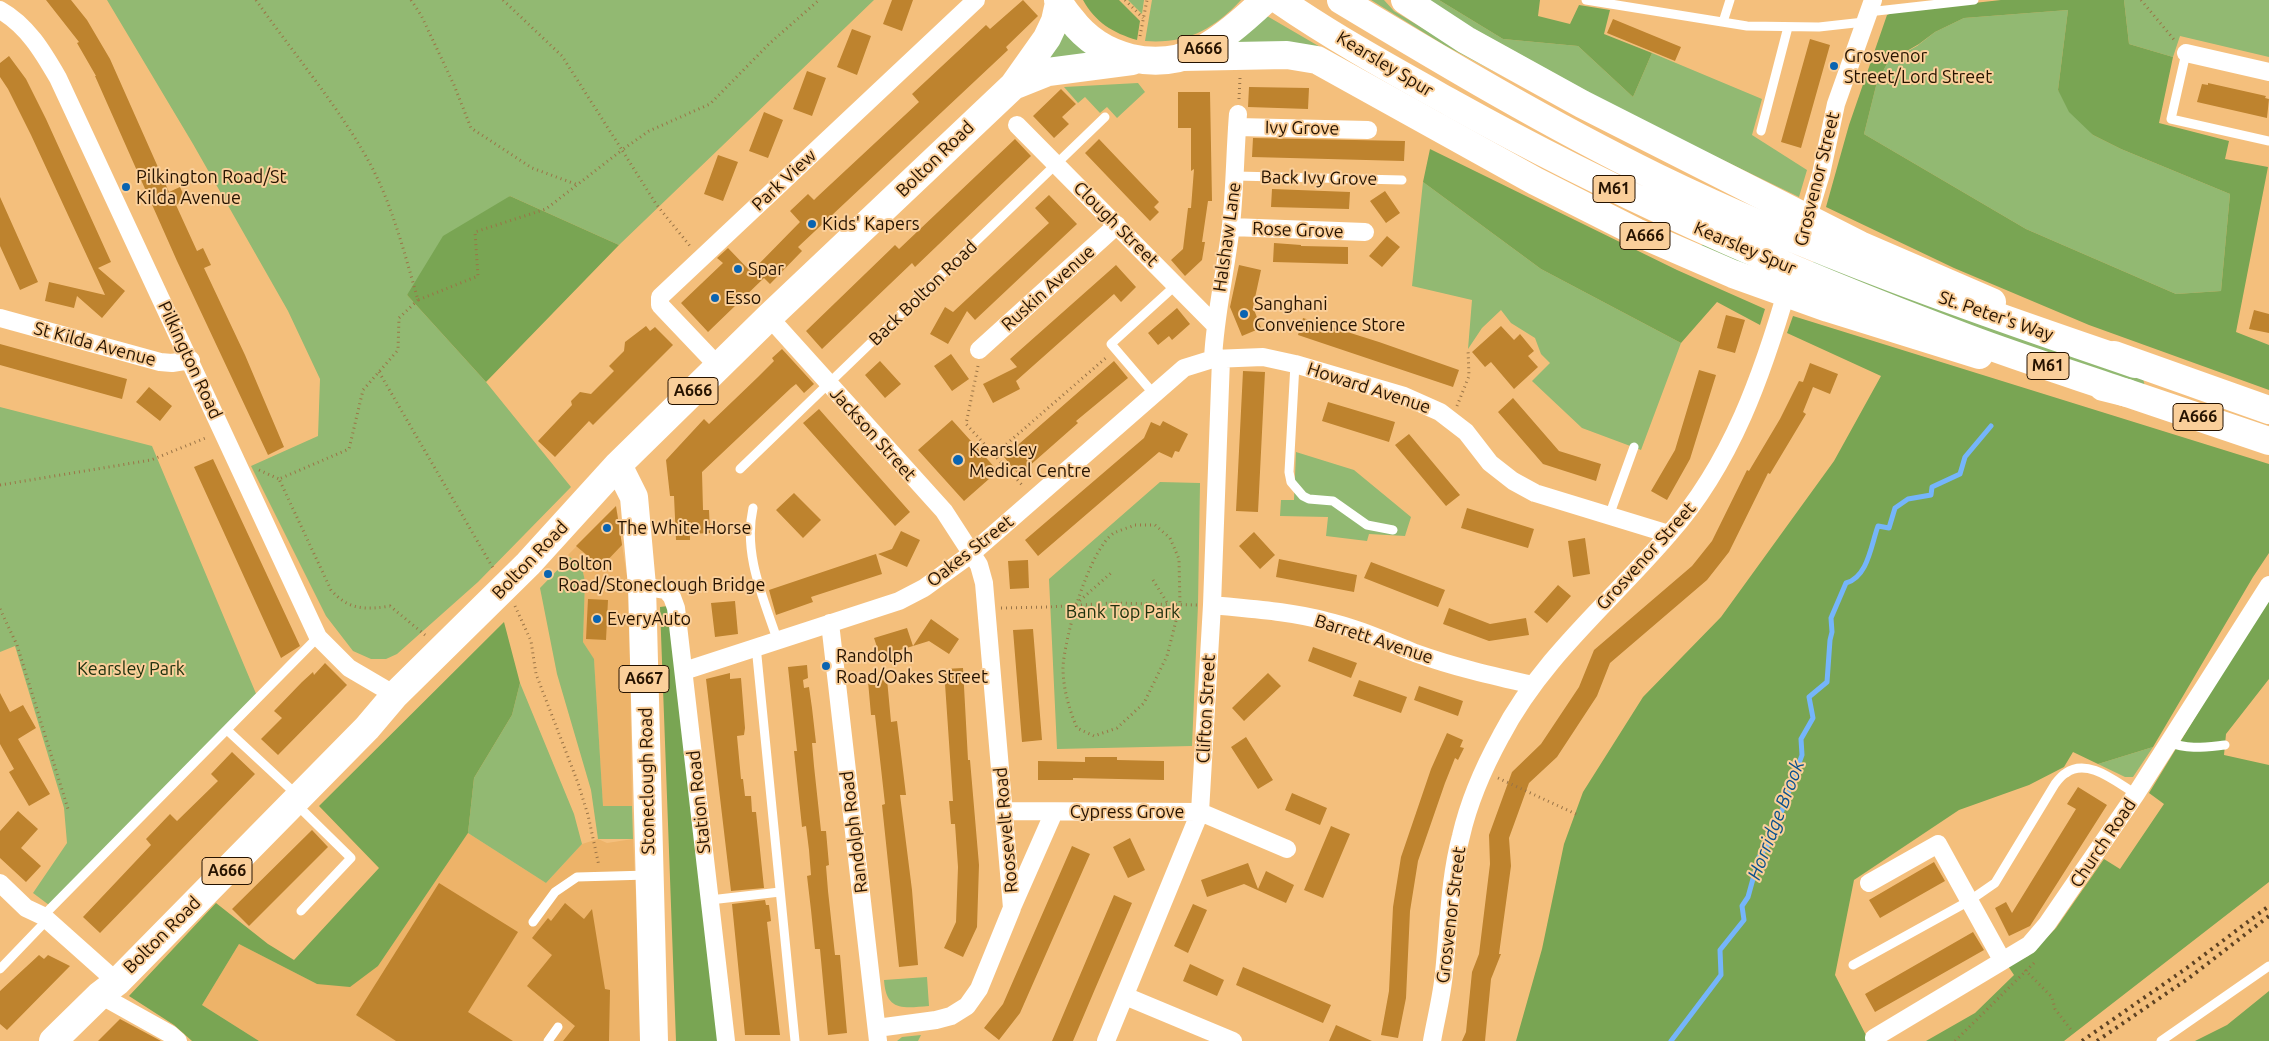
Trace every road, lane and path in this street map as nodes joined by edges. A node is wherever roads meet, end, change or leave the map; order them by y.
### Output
1 (256, 0) edge
2 (411, 0) edge
3 (503, 0) edge
4 (819, 0) edge
5 (976, 0) edge
6 (1125, 0) edge
7 (1147, 0) edge
8 (1341, 0) edge
9 (1405, 0) edge
10 (1586, 0) edge
11 (1730, 0) edge
12 (1974, 0) edge
13 (2141, 0) edge
14 (1059, 2) edge
15 (1267, 2) edge
16 (0, 10) edge
17 (1868, 11) edge
18 (1143, 18) junction
19 (1722, 22) junction
20 (1788, 27) junction
21 (1138, 48) junction
22 (2186, 53) junction
23 (1182, 57) junction
24 (2269, 72) edge
25 (1240, 74) dead end
26 (1013, 86) junction
27 (1105, 117) dead end
28 (1238, 120) junction
29 (1017, 125) dead end
30 (1368, 130) dead end
31 (1761, 131) dead end
32 (2269, 141) edge
33 (622, 150) junction
34 (1057, 165) junction
35 (1236, 176) junction
36 (1402, 180) dead end
37 (578, 185) junction
38 (1117, 225) junction
39 (1231, 227) junction
40 (1365, 232) dead end
41 (1810, 245) joint
42 (700, 259) junction
43 (1176, 285) junction
44 (418, 300) junction
45 (769, 317) junction
46 (0, 318) edge
47 (1214, 324) junction
48 (1114, 346) junction
49 (1468, 349) dead end
50 (979, 350) joint
51 (1217, 359) junction
52 (191, 360) junction
53 (1295, 364) junction
54 (2136, 364) junction
55 (718, 366) junction
56 (379, 372) junction
57 (828, 384) junction
58 (1153, 393) junction
59 (2127, 393) junction
60 (2269, 410) edge
61 (1451, 420) junction
62 (222, 431) junction
63 (2269, 441) edge
64 (1634, 448) dead end
65 (995, 454) junction
66 (618, 465) junction
67 (740, 468) dead end
68 (0, 485) edge
69 (1035, 499) junction
70 (754, 508) dead end
71 (1609, 516) junction
72 (1393, 530) dead end
73 (1670, 534) junction
74 (971, 554) junction
75 (1111, 573) dead end
76 (497, 575) dead end
77 (1153, 580) dead end
78 (2269, 585) edge
79 (642, 586) junction
80 (501, 600) junction
81 (1168, 604) junction
82 (1076, 605) junction
83 (1180, 605) junction
84 (1212, 605) junction
85 (986, 608) junction
86 (0, 609) edge
87 (830, 623) junction
88 (318, 637) junction
89 (778, 640) junction
90 (756, 646) junction
91 (442, 648) junction
92 (684, 671) junction
93 (1533, 685) junction
94 (395, 695) junction
95 (227, 730) junction
96 (2169, 742) junction
97 (2225, 745) dead end
98 (1484, 772) junction
99 (2136, 794) junction
100 (297, 800) junction
101 (68, 809) dead end
102 (1005, 812) junction
103 (1054, 812) junction
104 (1200, 812) junction
105 (1578, 815) dead end
106 (1287, 850) dead end
107 (649, 875) junction
108 (601, 876) junction
109 (0, 883) edge
110 (1869, 883) dead end
111 (780, 892) junction
112 (710, 900) junction
113 (1969, 901) junction
114 (1012, 908) junction
115 (301, 911) dead end
116 (45, 918) junction
117 (533, 922) dead end
118 (2007, 958) junction
119 (1853, 965) dead end
120 (2269, 966) edge
121 (0, 969) edge
122 (2026, 971) junction
123 (108, 988) junction
124 (1125, 996) junction
125 (558, 1027) dead end
126 (2072, 1031) dead end
127 (878, 1034) edge
128 (1874, 1038) dead end
129 (53, 1041) edge
130 (178, 1041) edge
131 (548, 1041) edge
132 (654, 1041) edge
133 (726, 1041) edge
134 (795, 1041) edge
135 (1106, 1041) edge
136 (1233, 1041) edge
137 (1432, 1041) edge
138 (1956, 1041) edge
139 (2162, 1041) edge

1 - 44 path
2 - 37 path
3 - 33 path
4 - 33 path
5 - 42 street, Park View
6 - 18 path
7 - 18 path
8 - 41 main road, Kearsley Spur / M61
9 - 54 main road, A666
10 - 19 lane
11 - 19 lane
12 - 17 lane
13 - 22 path
14 - 21 main road, A666
14 - 26 main road, Bolton Road / A666
15 - 23 main road, A666
15 - 59 main road, Kearsley Spur / M61
16 - 52 street, Pilkington Road
17 - 20 lane
17 - 73 street, Grosvenor Street
18 - 21 path
19 - 20 lane
20 - 31 lane
21 - 23 main road, A666
21 - 26 main road, Bolton Road / A666
22 - 24 street
22 - 32 lane
23 - 59 main road, A666
25 - 28 path
26 - 45 main road, Bolton Road / A666
27 - 34 lane, Back Bolton Road
28 - 30 street, Ivy Grove
28 - 35 street, Halshaw Lane
29 - 34 street, Clough Street
33 - 37 path
33 - 42 path
34 - 38 street, Clough Street
34 - 57 lane, Back Bolton Road
35 - 36 lane, Back Ivy Grove
35 - 39 street, Halshaw Lane
37 - 44 path
38 - 43 street, Clough Street
38 - 50 street, Ruskin Avenue
39 - 40 street, Rose Grove
39 - 47 street, Halshaw Lane
41 - 54 main road, St. Peter's Way / M61
42 - 55 street, Park View
43 - 47 street, Clough Street
43 - 48 lane
44 - 56 path
45 - 55 main road, Bolton Road / A666
45 - 57 street, Jackson Street
46 - 52 street, St Kilda Avenue
47 - 51 street, Halshaw Lane
48 - 58 lane
48 - 65 path
49 - 61 path
50 - 65 path
51 - 53 street, Howard Avenue
51 - 58 street, Oakes Street
51 - 84 street, Clifton Street
52 - 62 street, Pilkington Road
53 - 61 street, Howard Avenue
53 - 72 lane
54 - 60 main road, St. Peter's Way / A666
55 - 66 main road, Bolton Road / A666
56 - 76 path
56 - 91 path
57 - 67 lane, Back Bolton Road
57 - 74 street, Jackson Street
58 - 69 street, Oakes Street
59 - 63 main road, A666
61 - 71 street, Howard Avenue
62 - 68 path
62 - 88 street, Pilkington Road
64 - 71 lane
65 - 69 path
66 - 79 main road, Stoneclough Road / A667
66 - 80 main road, Bolton Road / A666
69 - 74 street, Oakes Street
70 - 89 lane
71 - 73 street, Howard Avenue
73 - 93 street, Grosvenor Street
74 - 85 street, Roosevelt Road
74 - 87 street, Oakes Street
75 - 82 path
77 - 81 path
78 - 96 street, Church Road
79 - 92 street, Station Road
79 - 107 main road, Stoneclough Road / A667
80 - 91 main road, Bolton Road / A666
80 - 108 path
81 - 82 path
81 - 83 path
82 - 83 path
82 - 83 path
82 - 85 path
83 - 84 path
84 - 93 street, Barrett Avenue
84 - 104 street, Clifton Street
85 - 102 street, Roosevelt Road
86 - 101 path
87 - 89 street, Oakes Street
87 - 127 street, Randolph Road
88 - 94 street, Pilkington Road
88 - 95 lane
89 - 90 street, Oakes Street
90 - 92 street, Oakes Street
90 - 111 lane
91 - 94 main road, Bolton Road / A666
92 - 112 street, Station Road
93 - 98 street, Grosvenor Street
94 - 100 main road, Bolton Road / A666
95 - 100 lane
95 - 116 lane
96 - 97 lane
96 - 99 street, Church Road
98 - 105 path
98 - 137 street, Grosvenor Street
99 - 113 lane
99 - 118 street, Church Road
100 - 115 lane
100 - 123 main road, Bolton Road / A666
102 - 103 street, Cypress Grove
102 - 114 street, Roosevelt Road
103 - 104 street, Cypress Grove
103 - 114 street, Cypress Grove
104 - 106 street
104 - 124 street, Clifton Street
107 - 108 lane
107 - 132 main road, Stoneclough Road / A667
108 - 117 lane
109 - 116 street
110 - 113 street
111 - 112 lane
111 - 134 lane
112 - 133 street, Station Road
113 - 118 street
113 - 119 lane
114 - 127 street, Roosevelt Road
116 - 121 lane
116 - 123 street
118 - 122 path
118 - 128 street, Church Road
120 - 139 lane
122 - 126 path
122 - 138 path
123 - 129 main road, Bolton Road / A666
123 - 130 street
124 - 135 street, Clifton Street
124 - 136 street
125 - 131 lane

